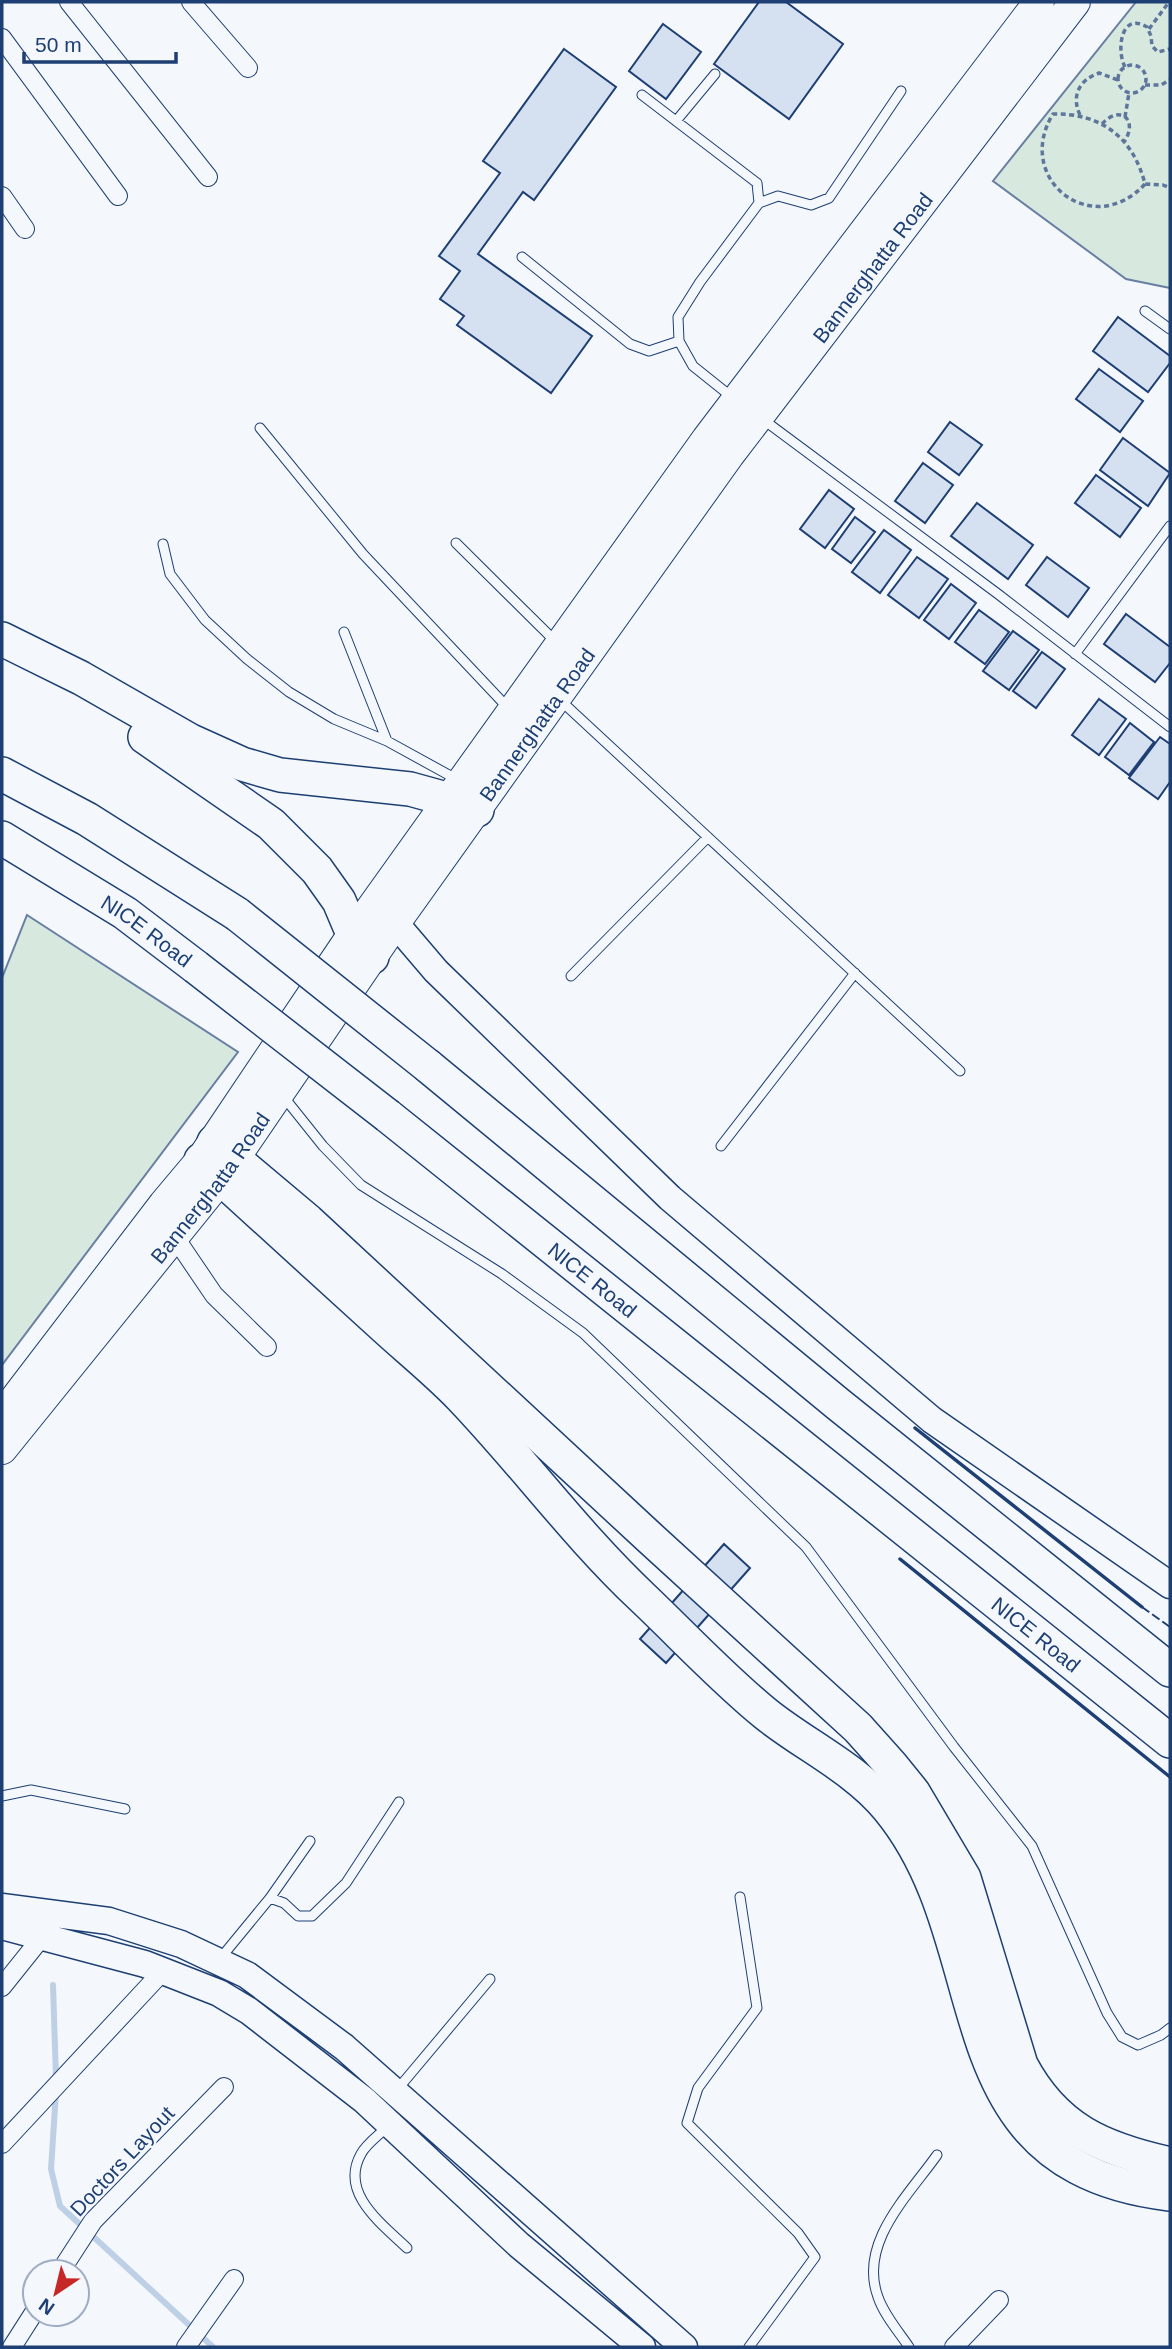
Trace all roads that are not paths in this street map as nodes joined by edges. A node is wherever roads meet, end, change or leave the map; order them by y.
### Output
1 (69, 2) edge
2 (191, 2) edge
3 (1056, 5) edge
4 (2, 38) edge
5 (248, 68) dead end
6 (715, 74) dead end
7 (901, 91) dead end
8 (642, 95) dead end
9 (676, 121) junction
10 (208, 177) dead end
11 (2, 196) edge
12 (118, 196) dead end
13 (759, 203) junction
14 (25, 229) dead end
15 (523, 257) dead end
16 (1145, 311) dead end
17 (1170, 329) edge
18 (679, 341) junction
19 (747, 408) junction
20 (260, 428) dead end
21 (1170, 526) edge
22 (456, 543) dead end
23 (163, 544) dead end
24 (345, 632) dead end
25 (2, 639) edge
26 (560, 646) junction
27 (1075, 654) junction
28 (2, 658) edge
29 (547, 688) junction
30 (513, 713) junction
31 (1170, 727) edge
32 (387, 741) junction
33 (2, 774) edge
34 (463, 797) junction
35 (708, 837) junction
36 (2, 838) edge
37 (395, 923) junction
38 (363, 946) junction
39 (855, 973) junction
40 (571, 976) dead end
41 (960, 1071) dead end
42 (279, 1092) junction
43 (721, 1146) dead end
44 (217, 1160) junction
45 (174, 1236) junction
46 (267, 1347) dead end
47 (2, 1416) edge
48 (2, 1449) edge
49 (1170, 1585) edge
50 (1170, 1670) edge
51 (1170, 1741) edge
52 (2, 1796) edge
53 (399, 1802) dead end
54 (125, 1809) dead end
55 (310, 1841) dead end
56 (740, 1897) dead end
57 (270, 1898) junction
58 (4, 1914) edge
59 (43, 1937) junction
60 (218, 1961) junction
61 (163, 1970) junction
62 (490, 1979) dead end
63 (2, 1987) edge
64 (1170, 2028) edge
65 (224, 2087) dead end
66 (401, 2098) junction
67 (389, 2124) junction
68 (2, 2144) edge
69 (937, 2155) dead end
70 (1170, 2164) edge
71 (1170, 2194) edge
72 (407, 2248) dead end
73 (69, 2258) edge
74 (233, 2279) dead end
75 (999, 2300) dead end
76 (24, 2328) edge
77 (12, 2347) edge
78 (186, 2347) edge
79 (642, 2347) edge
80 (684, 2347) edge
81 (749, 2347) edge
82 (909, 2347) edge
83 (954, 2347) edge

1 - 10 street
2 - 5 street
3 - 19 main road, Bannerghatta Road
4 - 12 street
6 - 9 lane
7 - 13 lane
8 - 9 lane
9 - 13 lane
11 - 14 street
13 - 18 lane
15 - 18 lane
16 - 17 lane
18 - 19 lane
19 - 26 main road, Bannerghatta Road
19 - 27 lane
19 - 29 main road, Bannerghatta Road
20 - 30 lane
21 - 27 lane
22 - 26 lane
23 - 32 lane
24 - 32 lane
25 - 34 highway
26 - 29 main road, Bannerghatta Road
27 - 31 lane
28 - 38 highway
29 - 30 main road, Bannerghatta Road
29 - 34 main road, Bannerghatta Road
29 - 35 lane
30 - 34 main road, Bannerghatta Road
32 - 34 lane
33 - 50 highway, bridge
34 - 37 main road, Bannerghatta Road
34 - 38 main road, Bannerghatta Road
35 - 39 lane
35 - 40 lane
36 - 51 highway, NICE Road, bridge
37 - 38 main road, Bannerghatta Road
37 - 49 main road
38 - 42 main road, Bannerghatta Road
38 - 44 main road, Bannerghatta Road
39 - 41 lane
39 - 43 lane
42 - 44 main road, Bannerghatta Road
42 - 64 lane
44 - 45 main road, Bannerghatta Road
44 - 47 main road, Bannerghatta Road
44 - 70 highway
44 - 71 highway
45 - 46 street
45 - 48 main road, Bannerghatta Road
52 - 54 lane
53 - 57 lane
55 - 57 lane
56 - 81 lane
57 - 60 lane
58 - 59 main road
58 - 60 main road
59 - 61 main road
59 - 63 street
60 - 66 main road
61 - 67 main road
61 - 68 street
62 - 66 lane
65 - 73 street, Doctors Layout
66 - 67 lane
66 - 80 main road
67 - 72 lane
67 - 79 main road
69 - 82 lane
74 - 78 street
75 - 83 street
76 - 77 street

